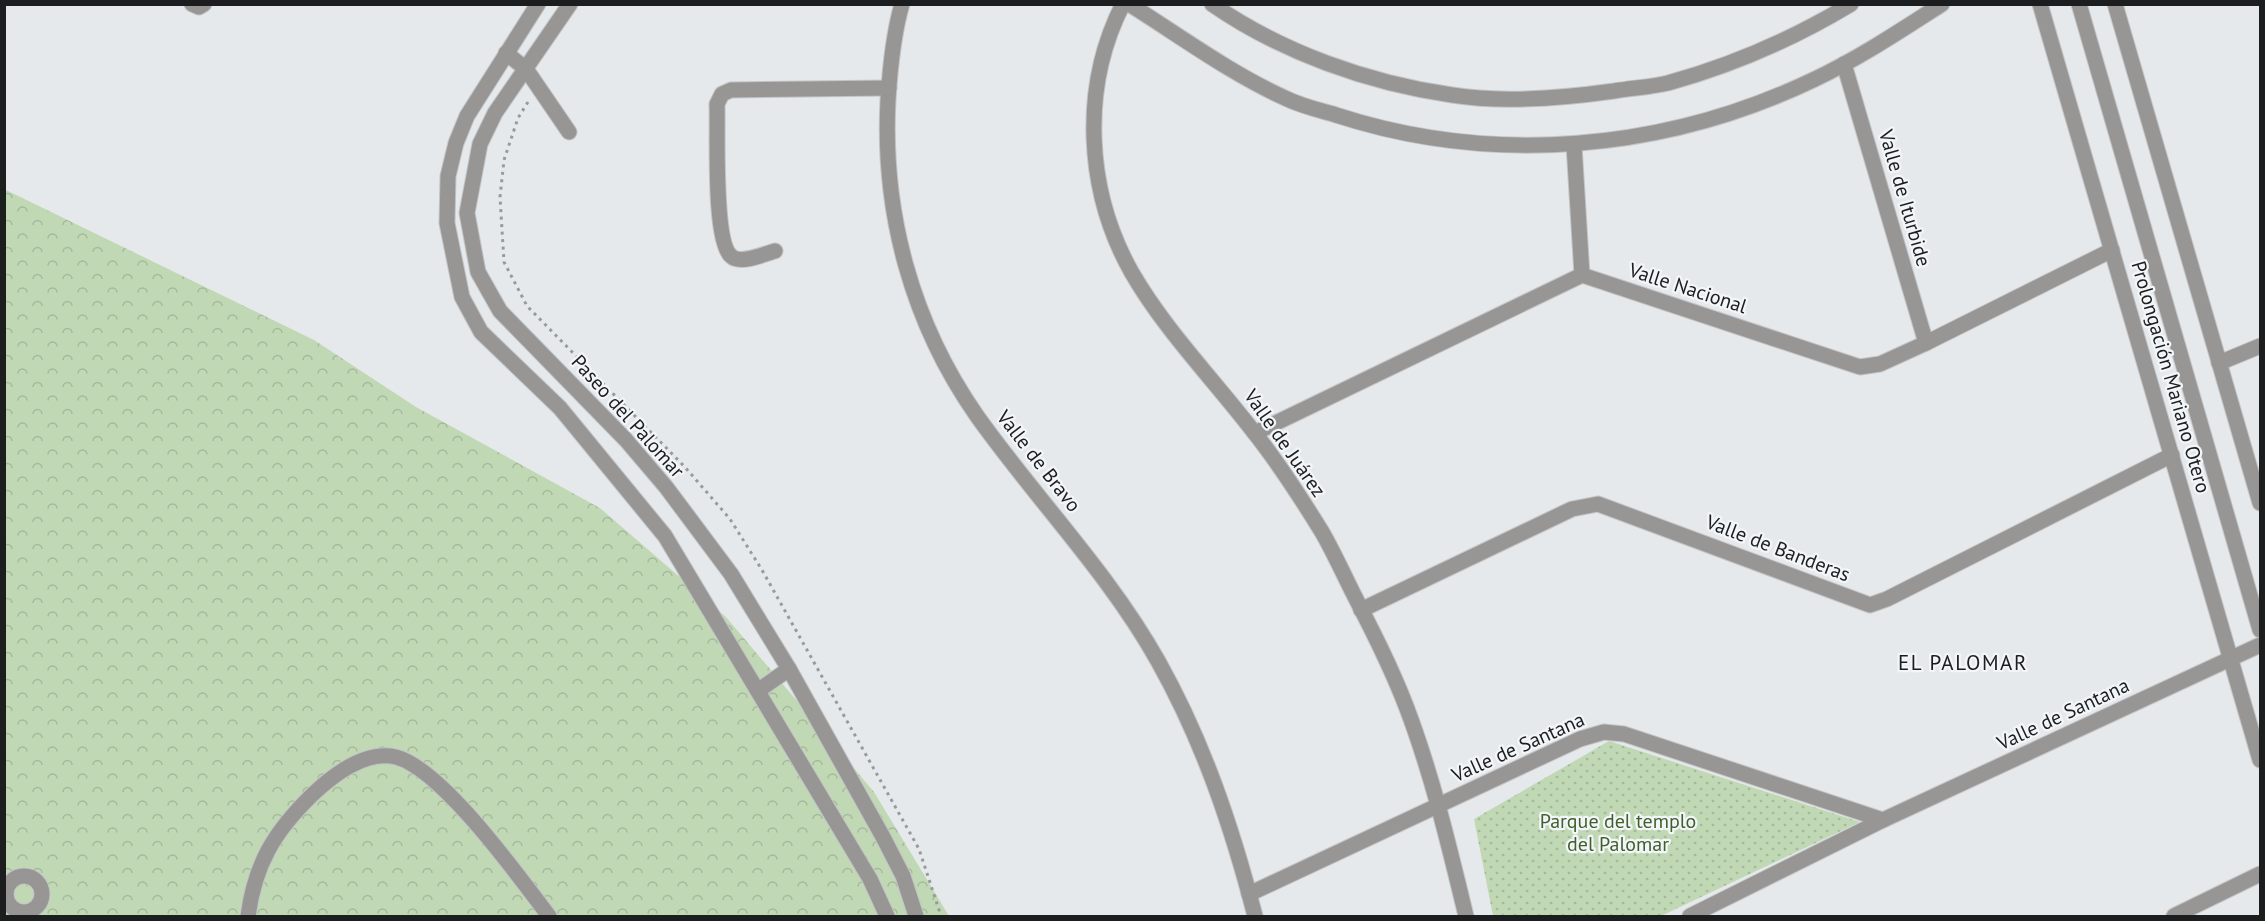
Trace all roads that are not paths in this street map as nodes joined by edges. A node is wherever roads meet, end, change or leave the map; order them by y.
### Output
1 (192, 4) edge
2 (204, 4) edge
3 (538, 4) edge
4 (570, 4) edge
5 (902, 4) edge
6 (1123, 4) edge
7 (1129, 4) edge
8 (1212, 4) edge
9 (1851, 4) edge
10 (1942, 4) edge
11 (2040, 4) edge
12 (2079, 4) edge
13 (2115, 4) edge
14 (506, 53) junction
15 (1844, 64) junction
16 (526, 69) junction
17 (889, 88) junction
18 (569, 132) dead end
19 (1574, 145) junction
20 (2112, 250) junction
21 (775, 251) dead end
22 (1582, 275) junction
23 (1926, 343) junction
24 (2260, 346) edge
25 (2219, 363) junction
26 (576, 389) junction
27 (560, 408) junction
28 (1255, 433) junction
29 (2172, 455) junction
30 (2260, 503) edge
31 (1361, 610) junction
32 (2260, 630) edge
33 (2260, 645) edge
34 (2231, 659) junction
35 (789, 669) junction
36 (759, 690) junction
37 (2260, 760) edge
38 (1439, 806) junction
39 (1883, 820) junction
40 (2260, 874) edge
41 (1249, 894) junction
42 (248, 916) edge
43 (549, 916) edge
44 (887, 916) edge
45 (916, 916) edge
46 (1255, 916) edge
47 (1466, 916) edge
48 (1690, 916) edge
49 (2174, 916) edge

1 - 2 street
3 - 14 street
4 - 16 street, Paseo del Palomar
5 - 17 street, Valle de Bravo
6 - 28 street, Valle de Juárez
7 - 19 street
8 - 9 street
10 - 15 street
11 - 20 street, Prolongación Mariano Otero
12 - 32 street, Prolongación Mariano Otero
13 - 25 street
14 - 16 street
14 - 27 street
15 - 19 street
15 - 23 street, Valle de Iturbide
16 - 18 street
16 - 26 street, Paseo del Palomar
17 - 21 street
17 - 41 street, Valle de Bravo
19 - 22 street
20 - 23 street, Valle Nacional
20 - 29 street, Prolongación Mariano Otero
22 - 23 street, Valle Nacional
22 - 28 street
24 - 25 street
25 - 30 street
26 - 27 street
26 - 35 street, Paseo del Palomar
27 - 36 street
28 - 31 street, Valle de Juárez
29 - 31 street, Valle de Banderas
29 - 34 street, Prolongación Mariano Otero
31 - 38 street, Valle de Juárez
33 - 34 street, Valle de Santana
34 - 37 street, Prolongación Mariano Otero
34 - 39 street, Valle de Santana
35 - 36 street
35 - 45 street, Paseo del Palomar
36 - 44 street
38 - 39 street, Valle de Santana
38 - 41 street, Valle de Santana
38 - 47 street, Valle de Juárez
39 - 48 street, Valle de Santana
40 - 49 street
41 - 46 street, Valle de Bravo
42 - 43 street

